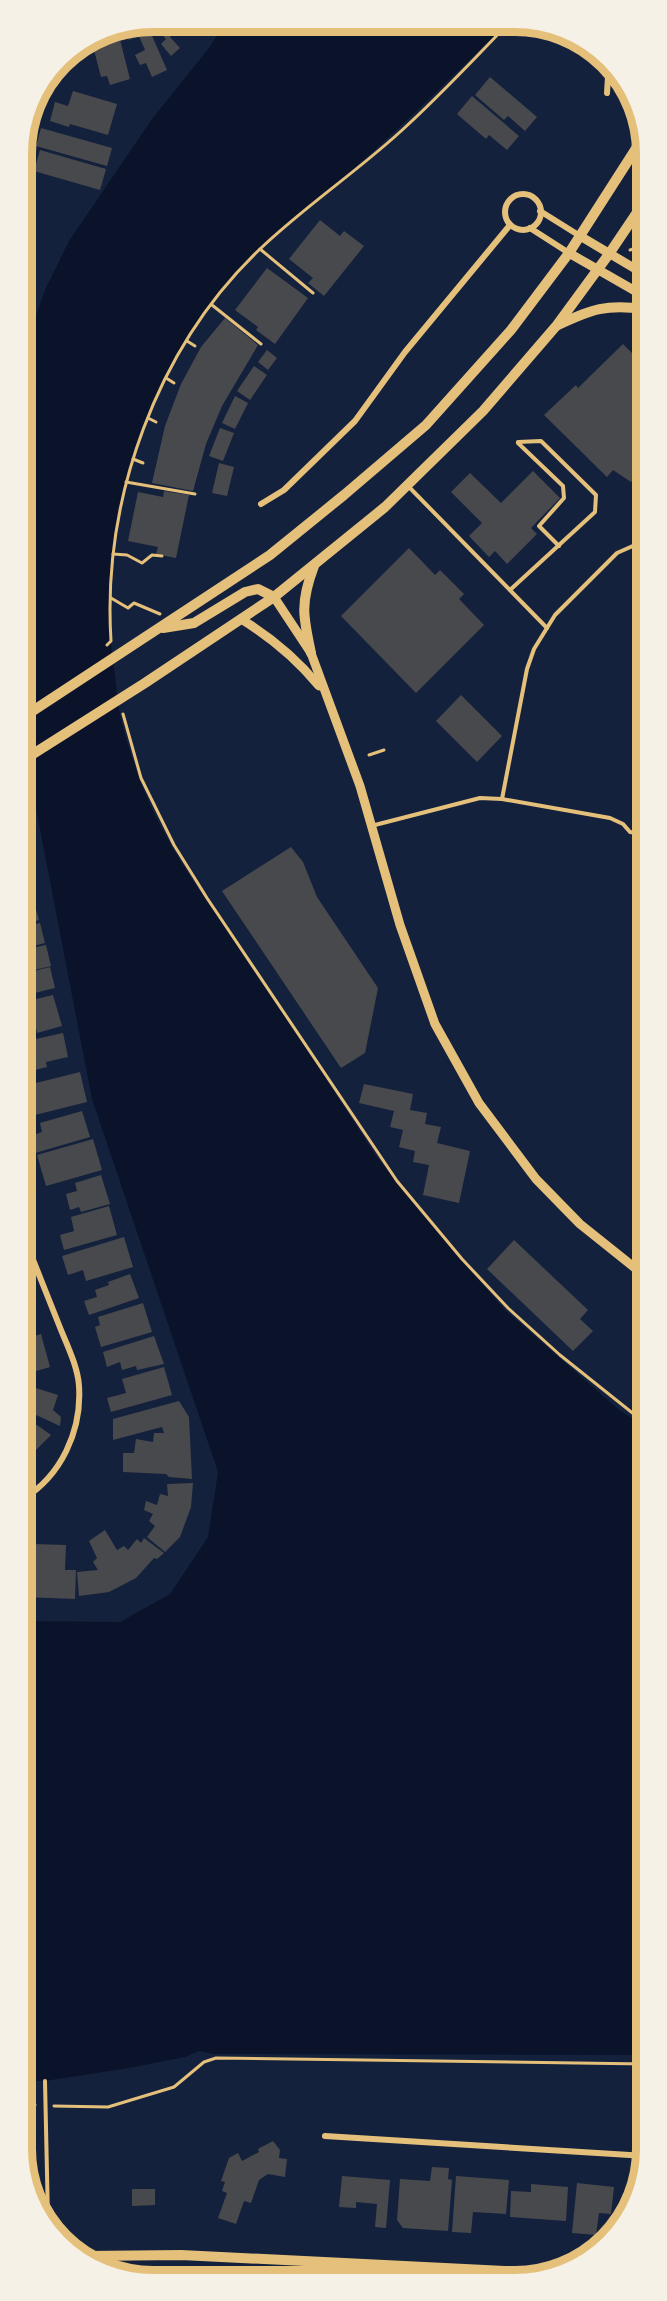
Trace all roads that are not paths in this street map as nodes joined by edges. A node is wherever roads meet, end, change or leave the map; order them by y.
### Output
1 (608, 76) edge
2 (607, 93) dead end
3 (636, 149) edge
4 (540, 211) junction
5 (636, 214) edge
6 (510, 225) junction
7 (530, 228) junction
8 (580, 236) junction
9 (569, 253) junction
10 (609, 254) junction
11 (636, 269) edge
12 (598, 270) junction
13 (636, 291) edge
14 (636, 308) edge
15 (557, 325) junction
16 (407, 485) junction
17 (261, 504) dead end
18 (636, 545) edge
19 (559, 546) junction
20 (314, 566) junction
21 (510, 590) junction
22 (274, 597) junction
23 (241, 619) junction
24 (547, 628) junction
25 (159, 629) junction
26 (311, 653) junction
27 (324, 693) junction
28 (32, 712) edge
29 (32, 754) edge
30 (502, 799) junction
31 (371, 826) junction
32 (636, 833) edge
33 (32, 1257) edge
34 (635, 1268) edge
35 (32, 1492) edge
36 (45, 2081) dead end
37 (326, 2136) dead end
38 (635, 2157) edge
39 (48, 2208) edge
40 (97, 2256) edge
41 (310, 2261) junction
42 (309, 2270) edge
43 (488, 2270) edge

1 - 2 street
3 - 8 main road
4 - 6 street
4 - 7 street
4 - 8 street
5 - 10 main road
6 - 7 street
6 - 17 street
7 - 9 street
8 - 9 main road
8 - 10 street
9 - 12 street
9 - 25 main road
10 - 11 street
10 - 12 main road
12 - 13 street
12 - 15 main road
14 - 15 main road
15 - 16 main road
16 - 20 main road
16 - 21 lane
18 - 24 lane
19 - 19 lane
19 - 21 lane
20 - 22 main road
20 - 26 main road
21 - 24 lane
22 - 23 main road
22 - 25 main road
22 - 26 street
23 - 27 street
23 - 29 main road
24 - 30 lane
25 - 28 main road
26 - 27 street
27 - 31 street
30 - 31 lane
30 - 32 lane
31 - 34 street
33 - 35 street
36 - 39 lane
37 - 38 street
40 - 41 main road
41 - 42 street
41 - 43 main road

